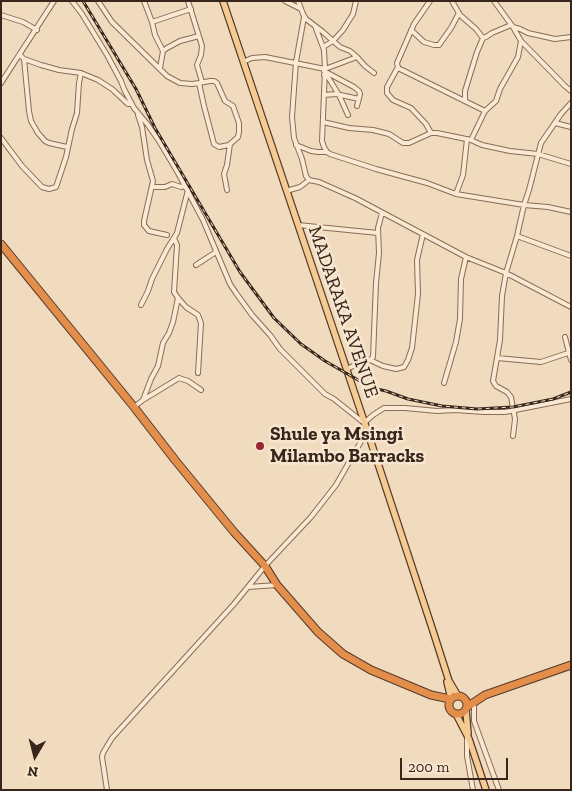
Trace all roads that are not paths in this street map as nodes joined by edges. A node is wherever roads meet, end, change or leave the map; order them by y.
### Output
1 (54, 1) edge
2 (72, 1) edge
3 (98, 1) edge
4 (144, 1) edge
5 (188, 1) edge
6 (223, 1) edge
7 (285, 1) edge
8 (298, 1) edge
9 (356, 1) edge
10 (430, 1) edge
11 (452, 1) edge
12 (494, 1) edge
13 (190, 9) junction
14 (302, 10) junction
15 (459, 12) junction
16 (1, 16) edge
17 (304, 16) junction
18 (152, 22) junction
19 (315, 26) junction
20 (512, 26) junction
21 (37, 30) junction
22 (411, 30) junction
23 (199, 36) junction
24 (483, 38) junction
25 (571, 38) edge
26 (333, 41) junction
27 (522, 41) junction
28 (323, 47) junction
29 (163, 51) junction
30 (20, 54) junction
31 (357, 57) junction
32 (24, 59) junction
33 (244, 62) junction
34 (296, 62) junction
35 (398, 67) junction
36 (160, 68) junction
37 (324, 71) junction
38 (81, 73) junction
39 (374, 73) dead end
40 (200, 82) junction
41 (1, 83) edge
42 (571, 91) edge
43 (324, 95) junction
44 (339, 95) junction
45 (359, 99) junction
46 (465, 101) junction
47 (571, 103) edge
48 (131, 104) junction
49 (357, 106) dead end
50 (485, 111) junction
51 (138, 115) junction
52 (348, 115) dead end
53 (323, 122) junction
54 (555, 123) junction
55 (571, 127) edge
56 (431, 133) junction
57 (1, 138) edge
58 (469, 140) junction
59 (230, 144) junction
60 (296, 145) junction
61 (67, 147) junction
62 (327, 152) junction
63 (538, 154) junction
64 (571, 164) edge
65 (309, 180) junction
66 (152, 187) junction
67 (186, 188) junction
68 (227, 190) dead end
69 (286, 191) junction
70 (456, 194) junction
71 (524, 205) junction
72 (571, 212) edge
73 (382, 213) junction
74 (297, 225) junction
75 (378, 233) junction
76 (423, 234) junction
77 (167, 235) dead end
78 (518, 236) junction
79 (174, 238) junction
80 (1, 244) edge
81 (216, 252) junction
82 (571, 256) edge
83 (466, 257) junction
84 (196, 265) dead end
85 (506, 273) junction
86 (178, 298) junction
87 (141, 305) dead end
88 (571, 307) edge
89 (565, 337) dead end
90 (568, 353) junction
91 (497, 358) junction
92 (370, 360) junction
93 (571, 360) edge
94 (347, 369) junction
95 (198, 373) dead end
96 (444, 383) dead end
97 (201, 390) dead end
98 (571, 399) edge
99 (142, 400) junction
100 (134, 407) junction
101 (514, 410) junction
102 (364, 423) junction
103 (367, 430) junction
104 (513, 436) dead end
105 (265, 566) junction
106 (277, 585) junction
107 (248, 587) junction
108 (571, 665) edge
109 (431, 695) junction
110 (485, 696) junction
111 (455, 697) junction
112 (474, 701) junction
113 (466, 708) junction
114 (449, 709) junction
115 (456, 714) junction
116 (468, 737) junction
117 (107, 790) edge
118 (473, 790) edge
119 (486, 790) edge
120 (499, 790) edge

1 - 21 street
2 - 48 street
3 - 36 street
4 - 18 street
5 - 13 street
6 - 33 main road, MADARAKA AVENUE
7 - 14 street
8 - 14 street
9 - 26 street
10 - 22 street
11 - 15 street
12 - 20 street
13 - 18 street
13 - 23 street
14 - 17 street
15 - 22 street
15 - 24 street
16 - 21 street
17 - 19 street
17 - 34 street
18 - 29 street
19 - 26 street
19 - 28 street
20 - 24 street
20 - 25 street
20 - 27 street
21 - 30 street
22 - 35 street
23 - 29 street
23 - 40 street
24 - 46 street
26 - 28 street
26 - 31 street
27 - 42 street
27 - 50 street
28 - 37 street
29 - 36 street
30 - 32 street
30 - 41 street
31 - 37 street
31 - 39 street
32 - 38 street
32 - 61 street
33 - 34 street
33 - 69 main road, MADARAKA AVENUE
34 - 37 street
34 - 60 street
35 - 46 street
35 - 56 street
36 - 40 street
37 - 43 street
37 - 44 street
37 - 45 street
38 - 48 street
38 - 61 street
40 - 59 street
40 - 59 street
43 - 44 street
43 - 53 street
44 - 45 street
44 - 52 street
45 - 49 street
46 - 50 street
47 - 54 street
48 - 51 street
50 - 58 street
51 - 66 street
51 - 67 street
53 - 56 street
53 - 62 street
54 - 55 street
54 - 63 street
56 - 58 street
57 - 61 street
58 - 63 street
58 - 70 street
59 - 68 street
60 - 62 street
60 - 65 street
62 - 70 street
63 - 64 street
63 - 71 street
65 - 69 street
65 - 73 street
66 - 67 street
66 - 77 street
67 - 79 street
67 - 81 street
69 - 74 main road, MADARAKA AVENUE
70 - 71 street
71 - 72 street
71 - 78 street
73 - 75 street
73 - 76 street
74 - 75 street
74 - 94 main road, MADARAKA AVENUE
75 - 92 street
76 - 83 street
76 - 92 street
78 - 82 street
78 - 85 street
79 - 86 street
79 - 87 street
80 - 100 highway
81 - 84 street
81 - 102 street
83 - 85 street
83 - 96 street
85 - 88 street
85 - 91 street
86 - 95 street
86 - 99 street
89 - 90 street
90 - 91 street
90 - 93 street
91 - 101 street
92 - 94 street
94 - 102 main road, MADARAKA AVENUE
97 - 99 street
98 - 101 street
99 - 100 street
100 - 105 highway
101 - 102 street
101 - 104 street
102 - 103 main road, MADARAKA AVENUE
103 - 105 street
103 - 111 main road, MADARAKA AVENUE
105 - 106 highway
105 - 107 street
106 - 107 street
106 - 109 highway
107 - 117 street
108 - 110 highway
109 - 111 highway
109 - 114 highway
110 - 111 highway
110 - 112 highway
111 - 113 highway
111 - 114 highway
112 - 113 highway
112 - 120 street
113 - 115 highway
113 - 116 main road
114 - 115 highway
115 - 116 main road
116 - 118 street
116 - 119 main road

